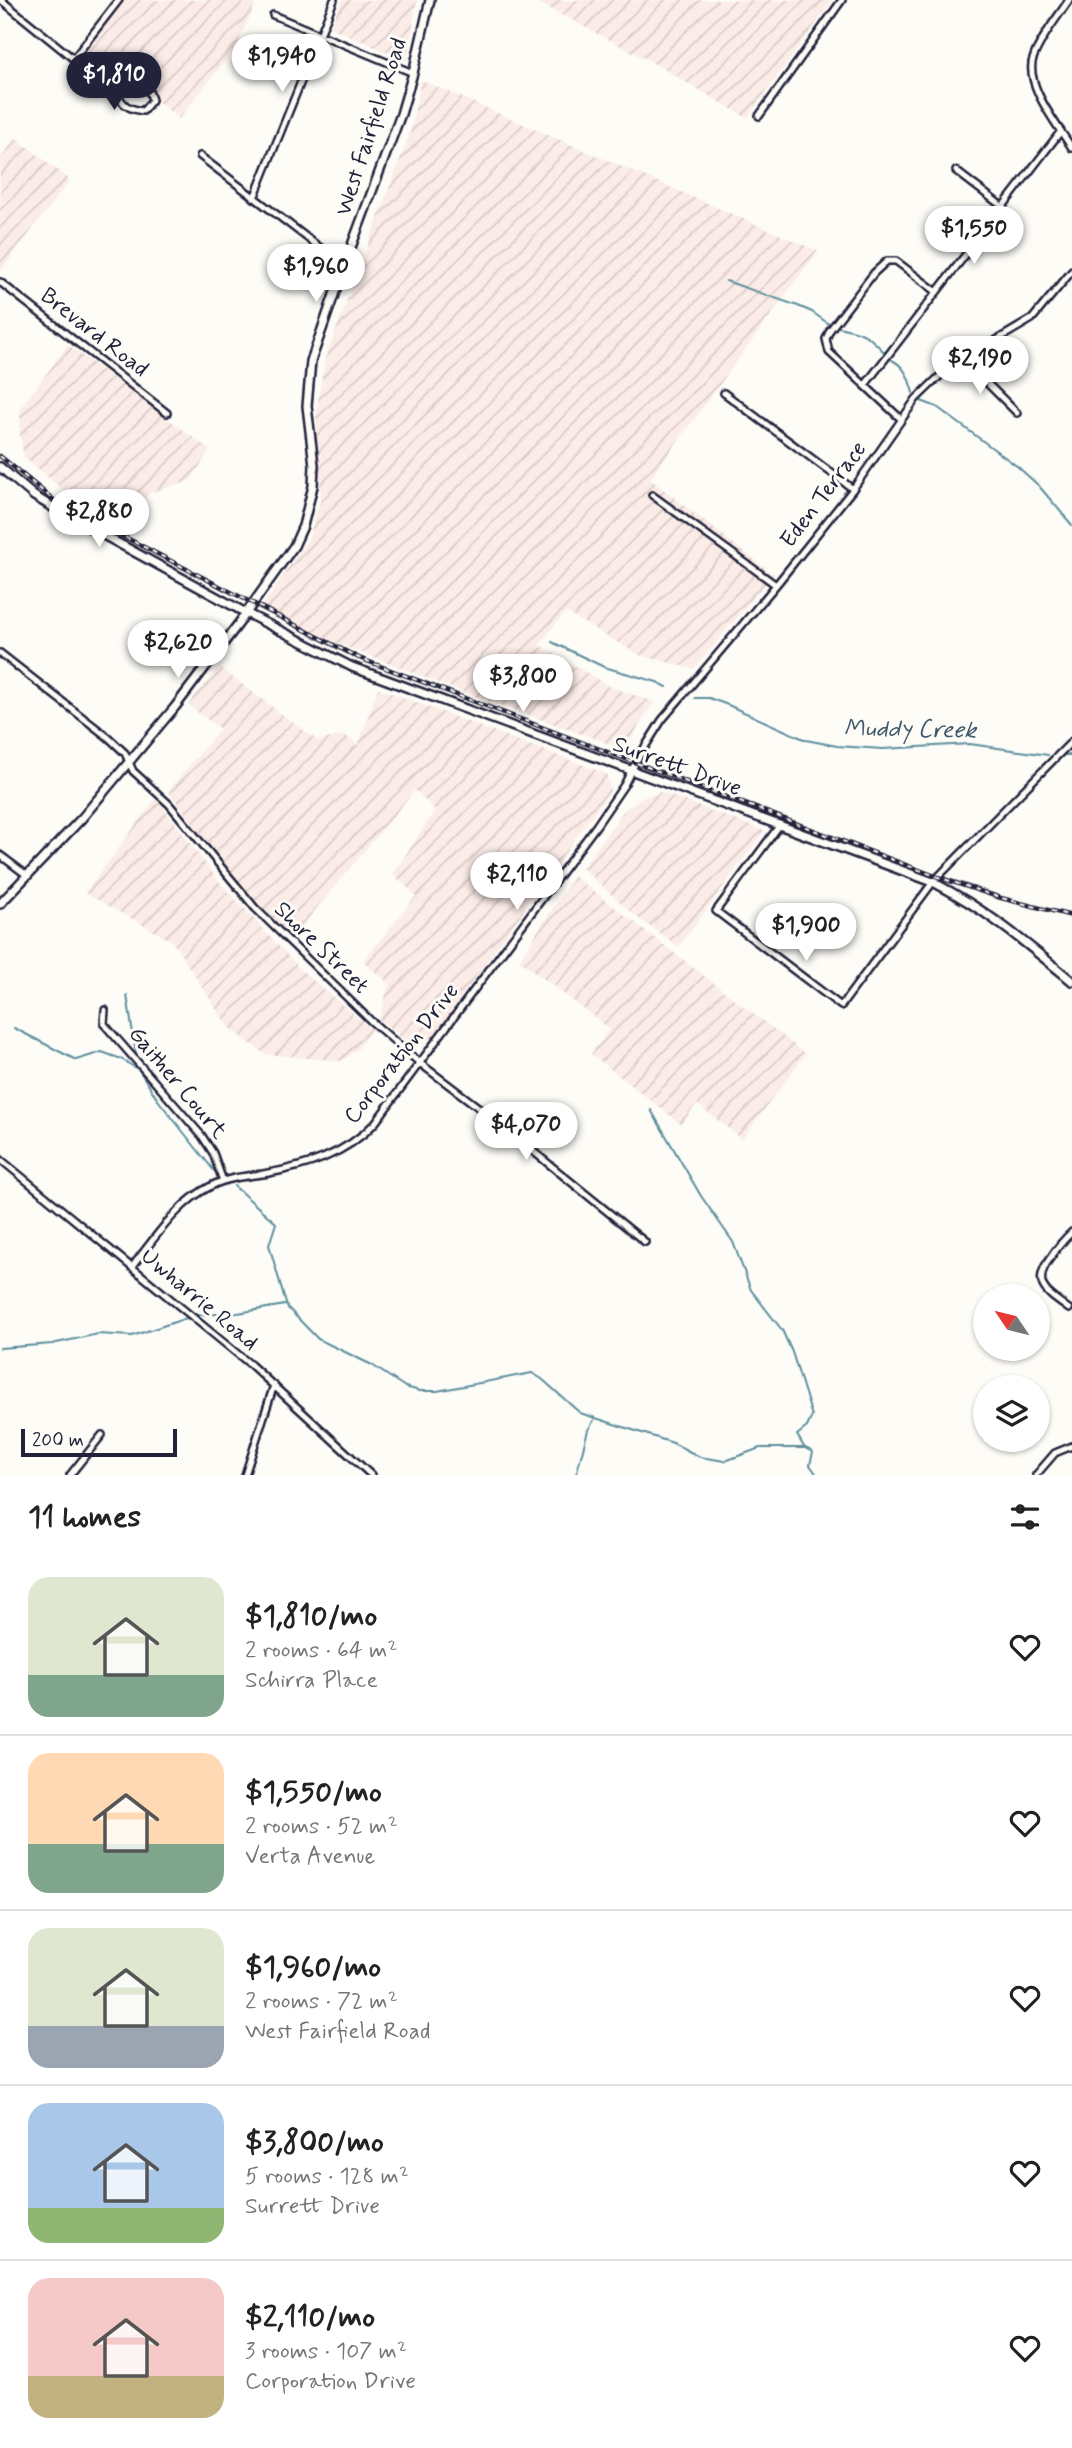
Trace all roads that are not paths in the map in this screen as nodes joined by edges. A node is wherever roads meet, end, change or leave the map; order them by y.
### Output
1 (1, 0) edge
2 (119, 0) edge
3 (334, 0) edge
4 (430, 0) edge
5 (842, 0) edge
6 (1069, 0) edge
7 (273, 15) dead end
8 (320, 34) junction
9 (74, 58) junction
10 (414, 73) junction
11 (117, 91) junction
12 (759, 116) dead end
13 (1061, 131) junction
14 (1072, 148) edge
15 (200, 156) dead end
16 (956, 171) dead end
17 (254, 198) junction
18 (1003, 207) junction
19 (344, 266) junction
20 (1072, 271) edge
21 (0, 282) edge
22 (937, 292) junction
23 (964, 360) junction
24 (865, 385) junction
25 (724, 393) dead end
26 (167, 413) dead end
27 (1017, 413) dead end
28 (901, 419) junction
29 (0, 467) edge
30 (853, 489) junction
31 (652, 495) dead end
32 (776, 585) junction
33 (246, 613) junction
34 (0, 653) edge
35 (1072, 741) edge
36 (129, 762) junction
37 (631, 771) junction
38 (779, 826) junction
39 (0, 855) edge
40 (28, 876) junction
41 (933, 882) junction
42 (0, 904) edge
43 (1072, 981) edge
44 (105, 1010) dead end
45 (421, 1064) junction
46 (0, 1159) edge
47 (223, 1181) junction
48 (1072, 1232) edge
49 (646, 1242) dead end
50 (132, 1267) junction
51 (1069, 1309) dead end
52 (274, 1385) junction
53 (102, 1435) dead end
54 (1072, 1446) edge
55 (70, 1475) edge
56 (246, 1475) edge
57 (371, 1475) edge
58 (1036, 1475) edge

1 - 9 street
2 - 9 street
3 - 8 street
4 - 10 street, West Fairfield Road
5 - 12 street
6 - 13 street
7 - 8 street
8 - 10 street
8 - 17 street
9 - 11 street
10 - 19 street, West Fairfield Road
11 - 11 street
13 - 14 street
13 - 18 street
15 - 17 street
16 - 18 street
17 - 19 street
18 - 22 street
19 - 33 street, West Fairfield Road
20 - 23 street, Eden Terrace
21 - 26 street, Brevard Road
22 - 24 street
22 - 24 street
23 - 27 street
23 - 28 street, Eden Terrace
24 - 28 street
25 - 30 street
28 - 30 street, Eden Terrace
29 - 33 street, Surrett Drive
30 - 32 street, Eden Terrace
31 - 32 street
32 - 37 street, Eden Terrace
33 - 36 street, West Fairfield Road
33 - 37 street, Surrett Drive
34 - 36 street, Shore Street
35 - 41 street
36 - 40 street, West Fairfield Road
36 - 45 street, Shore Street
37 - 38 street, Surrett Drive
37 - 45 street, Corporation Drive
38 - 41 street, Surrett Drive
38 - 41 street
39 - 40 street
40 - 42 street, West Fairfield Road
41 - 43 street, Surrett Drive
44 - 47 street, Gaither Court
45 - 47 street, Corporation Drive
45 - 49 street, Shore Street
46 - 50 street, Uwharrie Road
47 - 50 street, Corporation Drive
48 - 51 street
50 - 52 street, Uwharrie Road
52 - 56 street
52 - 57 street, Uwharrie Road
53 - 55 street
54 - 58 street

